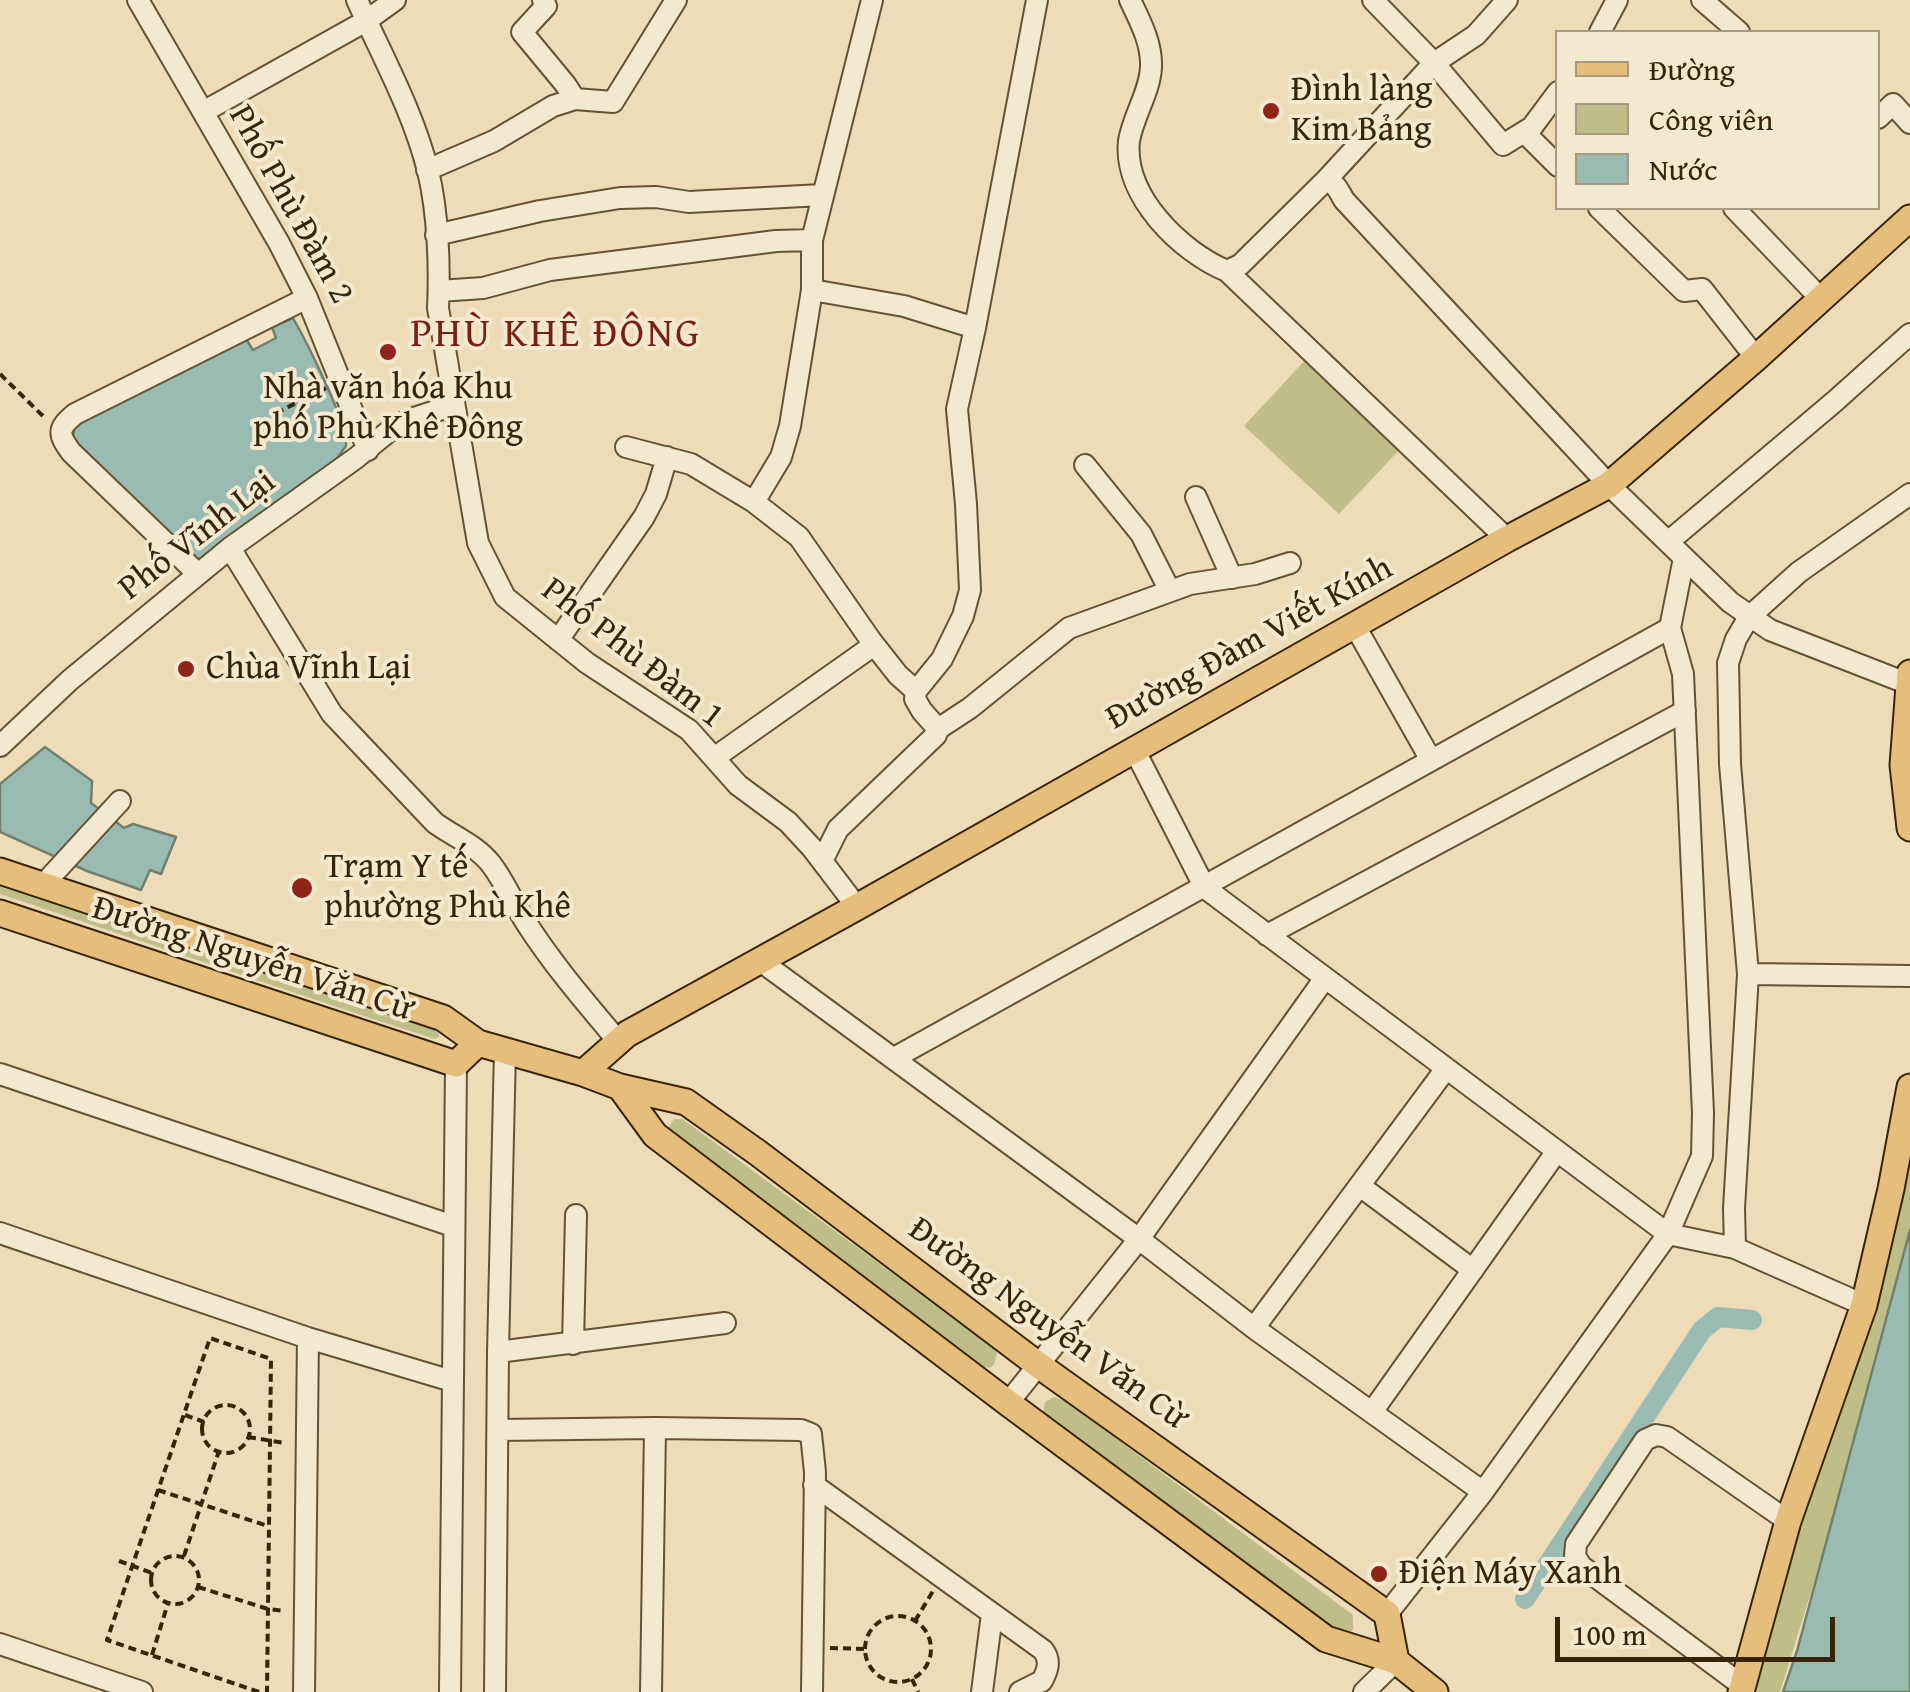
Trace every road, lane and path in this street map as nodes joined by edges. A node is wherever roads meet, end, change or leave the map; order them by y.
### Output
1 (138, 0) edge
2 (357, 0) edge
3 (395, 0) edge
4 (544, 0) edge
5 (676, 0) edge
6 (872, 0) edge
7 (1036, 0) edge
8 (1130, 0) edge
9 (1373, 0) edge
10 (1506, 0) edge
11 (1616, 0) edge
12 (1702, 0) edge
13 (366, 21) junction
14 (1601, 30) edge
15 (1737, 30) edge
16 (1434, 63) junction
17 (1555, 96) edge
18 (574, 99) junction
19 (203, 112) junction
20 (1880, 116) edge
21 (1910, 122) edge
22 (1524, 132) junction
23 (1555, 163) edge
24 (427, 170) junction
25 (1327, 179) junction
26 (822, 195) junction
27 (1601, 210) edge
28 (1736, 210) edge
29 (1910, 218) edge
30 (436, 235) junction
31 (812, 240) junction
32 (1227, 271) junction
33 (812, 290) junction
34 (439, 291) junction
35 (307, 298) junction
36 (1821, 298) junction
37 (975, 328) junction
38 (1910, 334) edge
39 (1756, 358) junction
40 (0, 374) edge
41 (340, 380) junction
42 (454, 405) junction
43 (276, 412) dead end
44 (60, 433) junction
45 (626, 446) dead end
46 (368, 450) junction
47 (667, 457) junction
48 (1086, 465) dead end
49 (1609, 485) junction
50 (1910, 494) edge
51 (1196, 497) dead end
52 (754, 502) junction
53 (1507, 539) junction
54 (1668, 542) junction
55 (230, 548) junction
56 (1684, 558) junction
57 (1290, 563) dead end
58 (198, 574) junction
59 (1232, 578) junction
60 (1170, 592) junction
61 (1749, 617) junction
62 (1355, 626) junction
63 (1670, 628) junction
64 (558, 640) junction
65 (874, 645) junction
66 (1909, 678) edge
67 (916, 691) junction
68 (1684, 711) junction
69 (938, 728) junction
70 (0, 746) edge
71 (1134, 749) junction
72 (714, 758) junction
73 (1431, 760) junction
74 (115, 806) dead end
75 (1910, 828) edge
76 (822, 860) junction
77 (0, 871) edge
78 (51, 876) junction
79 (1204, 888) junction
80 (857, 906) junction
81 (0, 912) edge
82 (1267, 935) junction
83 (759, 960) junction
84 (1748, 974) junction
85 (1910, 976) edge
86 (1324, 978) junction
87 (618, 1041) junction
88 (478, 1043) junction
89 (505, 1050) junction
90 (894, 1058) junction
91 (456, 1064) junction
92 (1446, 1070) junction
93 (583, 1073) junction
94 (0, 1074) edge
95 (620, 1087) junction
96 (1910, 1087) edge
97 (1557, 1151) junction
98 (1360, 1186) junction
99 (576, 1215) dead end
100 (453, 1226) junction
101 (0, 1233) edge
102 (1668, 1234) junction
103 (1139, 1239) junction
104 (1735, 1248) junction
105 (1473, 1270) junction
106 (1864, 1305) junction
107 (725, 1323) dead end
108 (1254, 1328) junction
109 (308, 1338) junction
110 (573, 1344) junction
111 (498, 1352) junction
112 (1037, 1364) junction
113 (452, 1381) junction
114 (1008, 1403) junction
115 (1372, 1412) junction
116 (184, 1415) junction
117 (204, 1422) junction
118 (655, 1428) junction
119 (498, 1430) junction
120 (248, 1437) junction
121 (270, 1442) junction
122 (285, 1443) dead end
123 (218, 1451) junction
124 (814, 1485) junction
125 (158, 1490) junction
126 (1483, 1492) junction
127 (201, 1504) junction
128 (1788, 1521) junction
129 (269, 1526) junction
130 (184, 1558) junction
131 (119, 1561) dead end
132 (132, 1566) junction
133 (152, 1573) junction
134 (198, 1586) junction
135 (934, 1590) dead end
136 (168, 1602) junction
137 (268, 1609) junction
138 (285, 1611) dead end
139 (992, 1614) junction
140 (1387, 1614) junction
141 (915, 1622) junction
142 (0, 1644) edge
143 (828, 1648) dead end
144 (865, 1649) junction
145 (152, 1656) junction
146 (1396, 1661) junction
147 (912, 1679) junction
148 (1742, 1689) edge
149 (142, 1692) edge
150 (259, 1692) edge
151 (267, 1692) edge
152 (304, 1692) edge
153 (450, 1692) edge
154 (496, 1692) edge
155 (651, 1692) edge
156 (812, 1692) edge
157 (918, 1692) edge
158 (982, 1692) edge
159 (1020, 1692) edge
160 (1364, 1692) edge
161 (1436, 1692) edge

1 - 19 street, Phố Phù Đàm 2
2 - 13 street, Phố Phù Đàm 1
3 - 13 street
4 - 18 street
5 - 18 street
6 - 26 street
7 - 37 street
8 - 32 street
9 - 16 street
10 - 16 street
11 - 14 street
12 - 15 street
13 - 19 street
13 - 24 street, Phố Phù Đàm 1
16 - 22 street
16 - 25 street
17 - 22 street
18 - 24 street
19 - 35 street, Phố Phù Đàm 2
20 - 21 street
22 - 23 street
24 - 30 street, Phố Phù Đàm 1
25 - 32 street
25 - 49 street
26 - 30 street
26 - 31 street
27 - 39 street
28 - 36 street
29 - 36 main road, Đường Đàm Viết Kính
30 - 34 street, Phố Phù Đàm 1
31 - 33 street
31 - 34 street
32 - 53 street
33 - 37 street
33 - 52 street
34 - 42 street, Phố Phù Đàm 1
35 - 41 street, Phố Phù Đàm 2
35 - 44 street
36 - 39 main road, Đường Đàm Viết Kính
37 - 67 street
38 - 54 street
39 - 49 main road, Đường Đàm Viết Kính
40 - 44 path
41 - 43 path
41 - 46 street, Phố Phù Đàm 2
42 - 46 street, Phố Vĩnh Lại
42 - 64 street, Phố Phù Đàm 1
44 - 58 street
45 - 47 street
46 - 55 street, Phố Vĩnh Lại
47 - 52 street
47 - 64 street
48 - 60 street
49 - 53 main road, Đường Đàm Viết Kính
49 - 54 street
50 - 61 street
51 - 59 street
52 - 65 street
53 - 62 main road, Đường Đàm Viết Kính
54 - 56 street
55 - 58 street, Phố Vĩnh Lại
55 - 87 street
56 - 61 street
56 - 63 street
57 - 59 street
58 - 70 street, Phố Vĩnh Lại
59 - 60 street
60 - 69 street
61 - 66 street
61 - 84 street
62 - 71 main road, Đường Đàm Viết Kính
62 - 73 street
63 - 68 street
63 - 73 street
64 - 72 street, Phố Phù Đàm 1
65 - 67 street
65 - 72 street
66 - 75 main road
67 - 69 street
68 - 82 street
68 - 102 street
69 - 76 street
71 - 79 street
71 - 80 main road, Đường Đàm Viết Kính
72 - 76 street, Phố Phù Đàm 1
73 - 79 street
74 - 78 street
76 - 80 street, Phố Phù Đàm 1
77 - 78 main road, Đường Nguyễn Văn Cừ
78 - 88 main road, Đường Nguyễn Văn Cừ
79 - 82 street
79 - 90 street
80 - 83 main road, Đường Đàm Viết Kính
81 - 91 main road, Đường Nguyễn Văn Cừ
82 - 86 street
83 - 87 main road, Đường Đàm Viết Kính
83 - 90 street
84 - 85 street
84 - 104 street
86 - 92 street
86 - 103 street
87 - 93 main road, Đường Đàm Viết Kính
88 - 89 main road, Đường Nguyễn Văn Cừ
88 - 91 main road
89 - 93 main road, Đường Nguyễn Văn Cừ
89 - 111 street
90 - 103 street
91 - 100 street
92 - 97 street
92 - 98 street
93 - 95 main road, Đường Nguyễn Văn Cừ
94 - 100 street
95 - 112 main road, Đường Nguyễn Văn Cừ
95 - 114 main road
96 - 106 main road
97 - 102 street
97 - 105 street
98 - 105 street
98 - 108 street
99 - 110 street
100 - 113 street
101 - 109 street
102 - 104 street
102 - 126 street
103 - 108 street
103 - 112 street
104 - 106 street
105 - 115 street
106 - 128 main road
107 - 110 street
108 - 115 street
109 - 113 street
109 - 152 street
110 - 111 street
111 - 119 street
112 - 114 street
112 - 140 main road, Đường Nguyễn Văn Cừ
113 - 153 street
114 - 146 main road
115 - 126 street
116 - 117 path
116 - 121 path
116 - 125 path
117 - 120 path
117 - 123 path
118 - 119 street
118 - 124 street
118 - 155 street
119 - 154 street
120 - 121 path
120 - 123 path
121 - 122 path
121 - 129 path
123 - 127 path
124 - 139 street
124 - 156 street
125 - 127 path
125 - 132 path
126 - 140 street
127 - 129 path
127 - 130 path
128 - 148 main road
128 - 148 street
129 - 137 path
130 - 133 path
130 - 134 path
131 - 132 path
132 - 133 path
132 - 145 path
133 - 136 path
134 - 136 path
134 - 137 path
135 - 141 path
136 - 145 path
137 - 138 path
137 - 151 path
139 - 158 street
139 - 159 street
140 - 146 main road
141 - 144 path
141 - 147 path
142 - 149 street
143 - 144 path
144 - 147 path
145 - 150 path
146 - 160 street
146 - 161 main road
147 - 157 path

